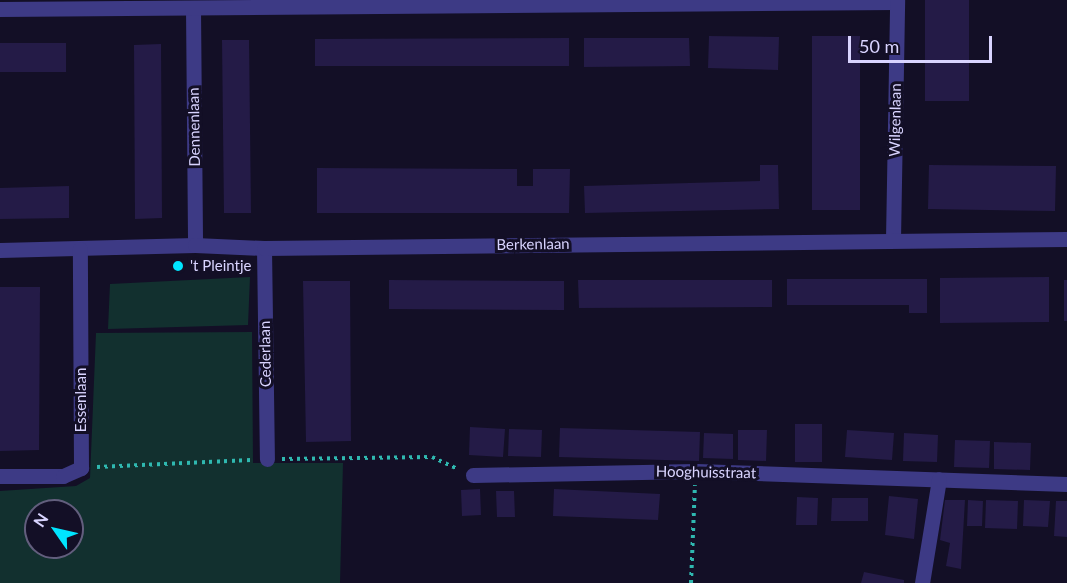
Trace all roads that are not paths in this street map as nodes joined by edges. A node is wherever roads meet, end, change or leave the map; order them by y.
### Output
1 (897, 1) edge
2 (666, 2) edge
3 (423, 3) edge
4 (193, 8) junction
5 (0, 9) edge
6 (893, 239) junction
7 (1067, 239) edge
8 (195, 245) junction
9 (264, 248) junction
10 (80, 249) junction
11 (0, 250) edge
12 (267, 459) road end
13 (473, 475) road end
14 (0, 476) edge
15 (939, 480) junction
16 (1067, 484) edge
17 (922, 583) edge

1 - 2 street
1 - 6 street, Wilgenlaan
2 - 3 street
3 - 4 street
4 - 5 street
4 - 8 street, Dennenlaan
6 - 7 street, Berkenlaan
6 - 9 street, Berkenlaan
8 - 9 street, Berkenlaan
8 - 10 street, Berkenlaan
9 - 12 street, Cederlaan
10 - 11 street, Berkenlaan
10 - 14 street, Essenlaan
13 - 15 street, Hooghuisstraat
15 - 16 street, Hooghuisstraat
15 - 17 street

